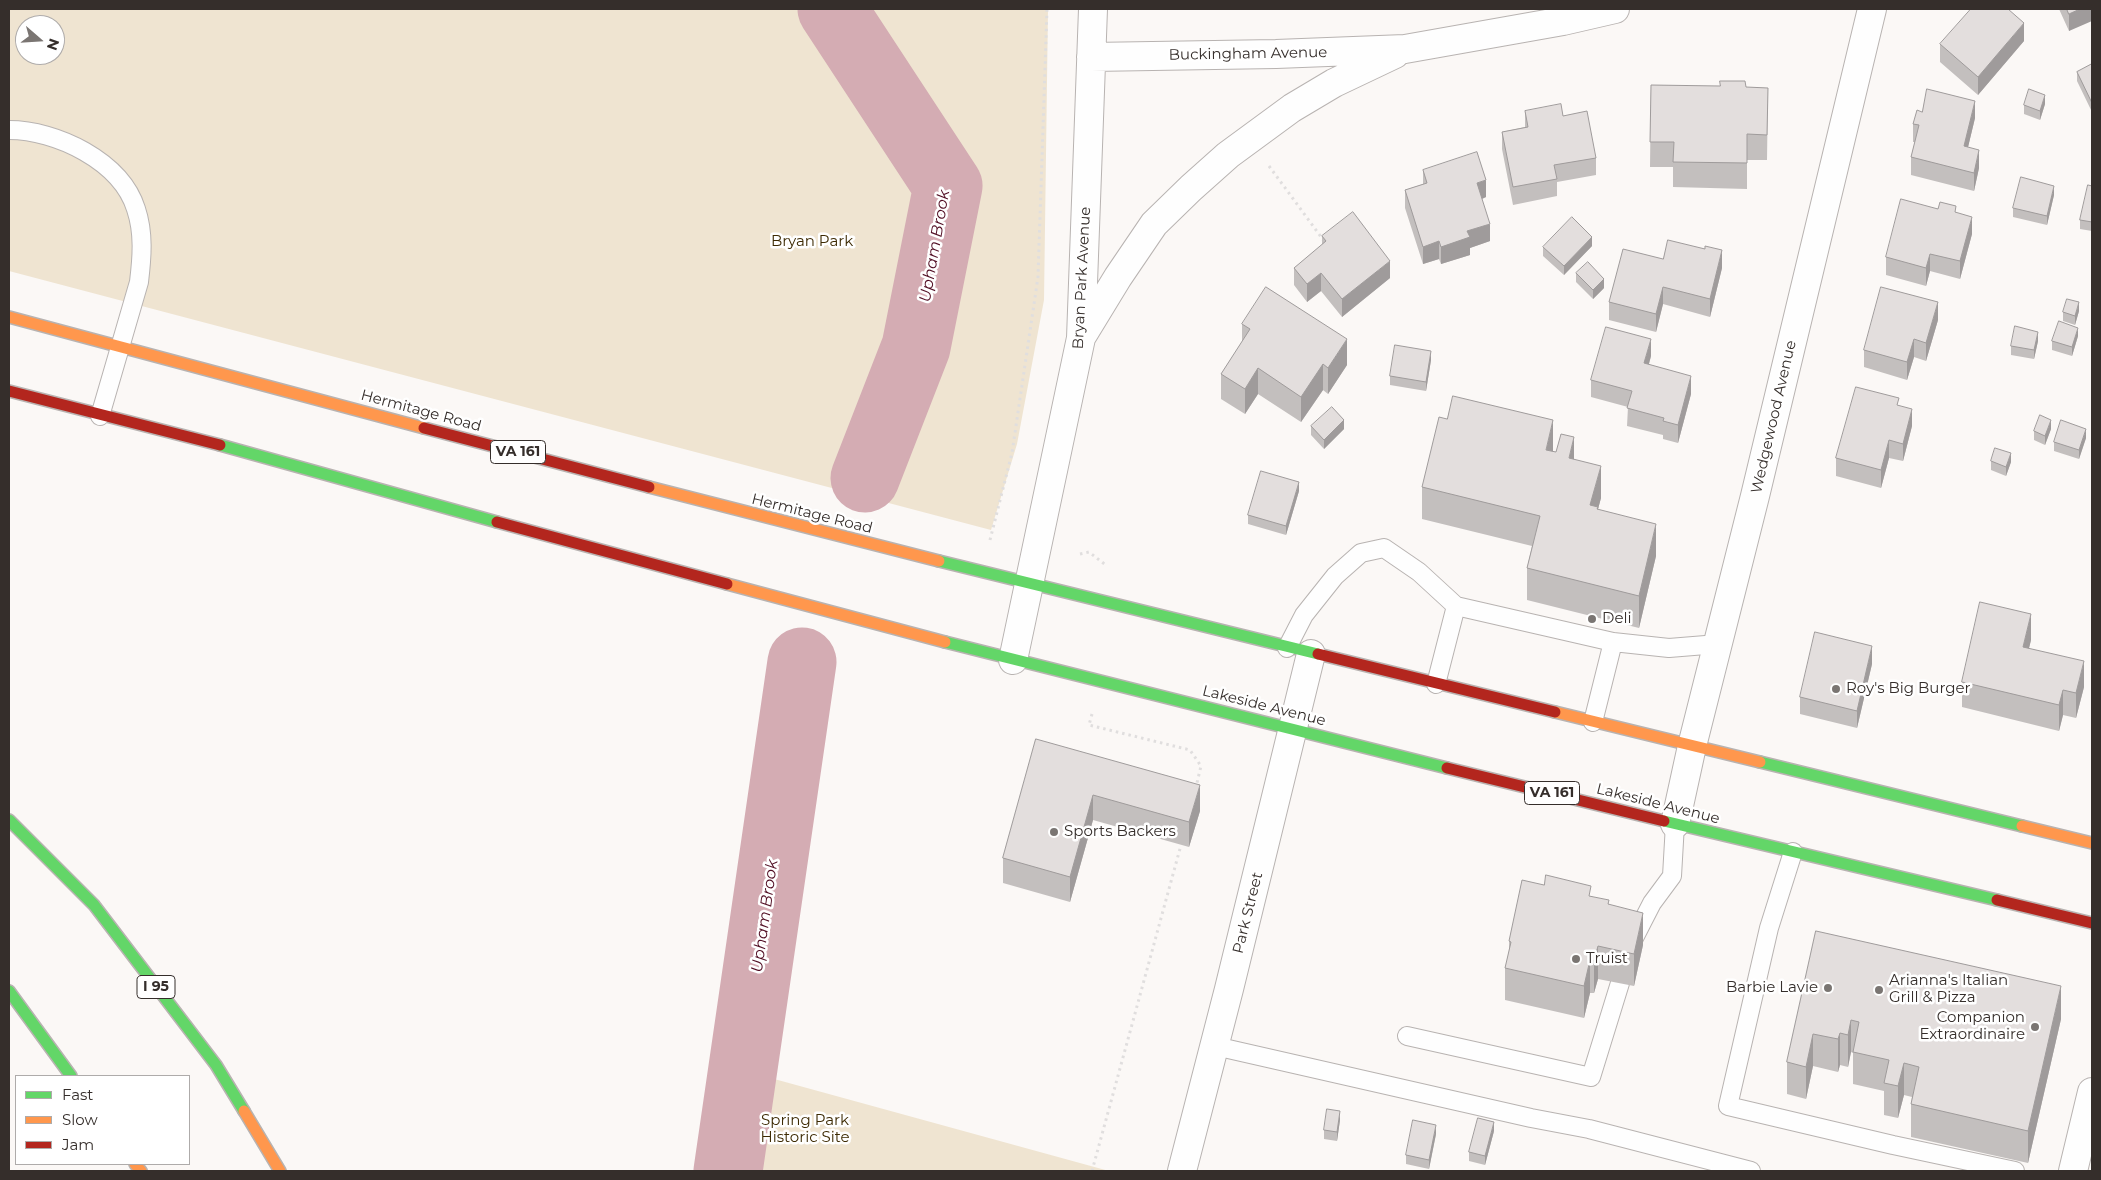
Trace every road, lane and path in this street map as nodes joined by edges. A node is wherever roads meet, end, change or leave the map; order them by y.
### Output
1 (1047, 9) edge
2 (1093, 9) edge
3 (1615, 9) edge
4 (1872, 9) edge
5 (1405, 49) junction
6 (1091, 57) junction
7 (9, 130) edge
8 (1265, 161) dead end
9 (1329, 248) edge
10 (9, 317) edge
11 (1080, 338) junction
12 (121, 347) junction
13 (9, 391) edge
14 (100, 416) junction
15 (990, 541) dead end
16 (1080, 554) dead end
17 (1114, 570) dead end
18 (1029, 584) junction
19 (1456, 606) junction
20 (1613, 642) junction
21 (1718, 644) junction
22 (1299, 651) junction
23 (1013, 660) junction
24 (1436, 684) junction
25 (1593, 722) junction
26 (1089, 725) dead end
27 (1293, 728) junction
28 (1692, 746) junction
29 (1194, 792) edge
30 (9, 820) edge
31 (1675, 824) junction
32 (2092, 843) edge
33 (1181, 845) edge
34 (1792, 852) junction
35 (2092, 923) edge
36 (1632, 942) edge
37 (1620, 983) edge
38 (9, 991) edge
39 (1407, 1036) dead end
40 (1215, 1046) junction
41 (70, 1075) edge
42 (2092, 1092) edge
43 (2080, 1167) edge
44 (280, 1171) edge
45 (1092, 1171) edge
46 (1182, 1171) edge
47 (1751, 1171) edge
48 (2015, 1171) edge

1 - 15 path
2 - 6 street, Bryan Park Avenue
3 - 5 street, Buckingham Avenue
4 - 21 street, Wedgewood Avenue
5 - 6 street, Buckingham Avenue
5 - 11 street, Buckingham Avenue
6 - 11 street, Bryan Park Avenue
7 - 12 lane
8 - 9 path
10 - 12 main road, Hermitage Road / VA 161
11 - 18 street, Bryan Park Avenue
12 - 14 lane
12 - 18 main road, Hermitage Road / VA 161
13 - 14 main road, VA 161
14 - 23 main road, VA 161
16 - 17 path
18 - 22 main road, VA 161
18 - 23 street, Bryan Park Avenue
19 - 20 lane
19 - 22 lane
19 - 24 lane
20 - 21 lane
20 - 25 lane
21 - 28 street, Wedgewood Avenue
22 - 24 main road, VA 161
22 - 27 street, Park Street
23 - 27 main road, Lakeside Avenue / VA 161
24 - 25 main road, VA 161
25 - 28 main road, VA 161
26 - 29 path
27 - 31 main road, Lakeside Avenue / VA 161
27 - 40 street, Park Street
28 - 31 street, Wedgewood Avenue
28 - 32 main road, VA 161
30 - 44 main road, I 95
31 - 34 main road, Lakeside Avenue / VA 161
31 - 36 lane
33 - 45 path
34 - 35 main road, Lakeside Avenue / VA 161
34 - 48 lane
37 - 39 lane
38 - 41 main road
40 - 46 street, Park Street
40 - 47 lane
42 - 43 street

